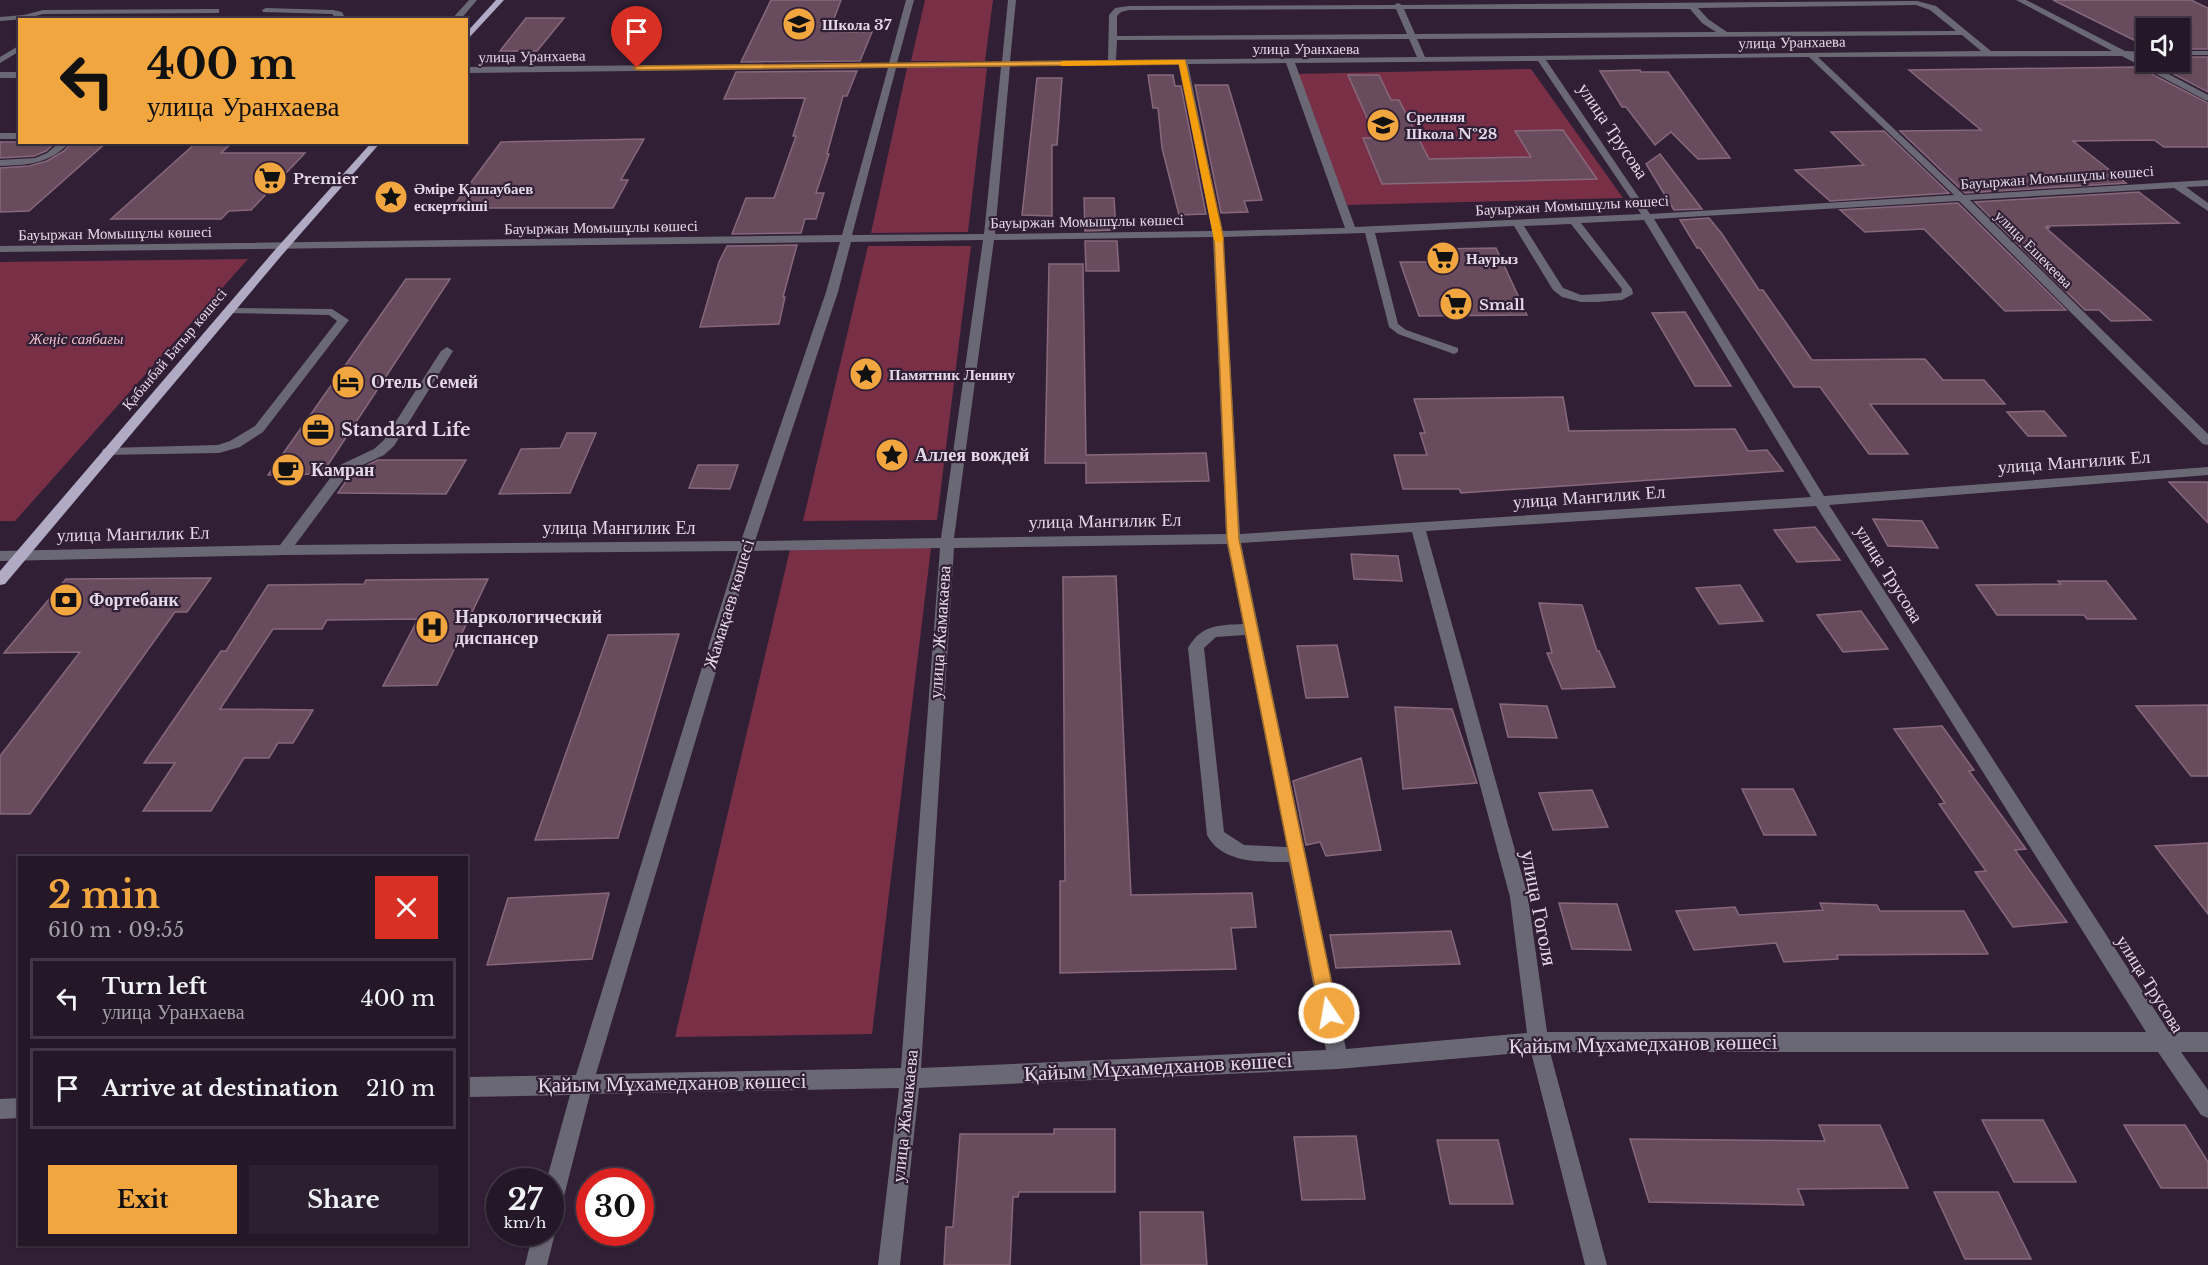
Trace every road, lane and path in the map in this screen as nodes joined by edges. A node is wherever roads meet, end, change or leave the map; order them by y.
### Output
1 (473, 0) edge
2 (500, 0) edge
3 (910, 0) edge
4 (1012, 0) edge
5 (2020, 0) edge
6 (1261, 3) edge
7 (1496, 3) edge
8 (1748, 3) edge
9 (1398, 5) junction
10 (1692, 6) junction
11 (266, 10) dead end
12 (216, 11) dead end
13 (70, 13) junction
14 (63, 18) edge
15 (341, 18) edge
16 (457, 18) edge
17 (0, 19) edge
18 (1963, 33) junction
19 (1727, 35) junction
20 (1412, 36) junction
21 (468, 37) edge
22 (1112, 38) junction
23 (1734, 42) dead end
24 (18, 48) edge
25 (1741, 49) dead end
26 (1989, 53) junction
27 (2190, 53) edge
28 (2208, 53) edge
29 (2122, 54) junction
30 (2136, 54) edge
31 (1811, 55) junction
32 (1748, 56) junction
33 (1541, 59) junction
34 (1422, 60) junction
35 (0, 61) edge
36 (1183, 62) junction
37 (1290, 62) junction
38 (1112, 63) junction
39 (1006, 64) junction
40 (892, 65) junction
41 (468, 70) edge
42 (0, 75) edge
43 (18, 75) edge
44 (2208, 98) edge
45 (0, 136) edge
46 (18, 136) edge
47 (64, 144) edge
48 (375, 144) edge
49 (0, 162) edge
50 (2208, 183) edge
51 (2176, 185) junction
52 (1962, 198) junction
53 (2208, 208) edge
54 (1647, 216) junction
55 (1574, 221) junction
56 (1517, 223) junction
57 (1351, 230) junction
58 (1369, 230) junction
59 (1218, 235) junction
60 (989, 237) junction
61 (846, 239) junction
62 (285, 246) junction
63 (0, 249) edge
64 (228, 311) junction
65 (1454, 350) dead end
66 (447, 351) dead end
67 (2208, 441) edge
68 (108, 452) junction
69 (2208, 471) edge
70 (1820, 501) junction
71 (1418, 527) junction
72 (1233, 539) junction
73 (946, 542) junction
74 (747, 546) junction
75 (284, 550) junction
76 (21, 555) junction
77 (0, 556) edge
78 (0, 579) edge
79 (1251, 629) junction
80 (1297, 855) junction
81 (1538, 1042) junction
82 (2208, 1042) edge
83 (2164, 1043) junction
84 (1338, 1059) junction
85 (910, 1078) junction
86 (583, 1084) junction
87 (468, 1087) edge
88 (18, 1108) edge
89 (2208, 1108) edge
90 (0, 1109) edge
91 (561, 1168) edge
92 (541, 1246) edge
93 (536, 1265) edge
94 (889, 1265) edge
95 (1596, 1265) edge

1 - 16 street
2 - 21 main road
3 - 40 street, Жамақаев көшесі
4 - 39 street, улица Жамакаева
5 - 29 street
6 - 9 street
6 - 22 street
7 - 9 street
7 - 10 street
8 - 10 street
8 - 18 street
9 - 20 street
10 - 19 street
11 - 15 street
12 - 13 street
13 - 14 street
13 - 17 street
18 - 19 street
18 - 26 street
19 - 20 street
19 - 23 street
20 - 22 street
20 - 34 street
22 - 38 street
24 - 35 street
25 - 32 street
26 - 29 street, улица Уранхаева
26 - 31 street, улица Уранхаева
27 - 28 street
29 - 30 street, улица Уранхаева
29 - 44 street
31 - 32 street, улица Уранхаева
31 - 52 street, улица Ешекеева
32 - 33 street, улица Уранхаева
33 - 34 street, улица Уранхаева
33 - 54 street, улица Трусова
34 - 37 street, улица Уранхаева
36 - 37 street, улица Уранхаева
36 - 38 street, улица Уранхаева
36 - 59 street
37 - 57 street
38 - 39 street, улица Уранхаева
39 - 40 street, улица Уранхаева
39 - 60 street, улица Жамакаева
40 - 41 street, улица Уранхаева
40 - 61 street, Жамақаев көшесі
42 - 43 street
45 - 46 street
47 - 49 street
48 - 62 main road, Қабанбай Батыр көшесі
50 - 51 street, Бауыржан Момышұлы көшесі
51 - 52 street, Бауыржан Момышұлы көшесі
51 - 53 street
52 - 54 street, Бауыржан Момышұлы көшесі
52 - 67 street, улица Ешекеева
54 - 55 street, Бауыржан Момышұлы көшесі
54 - 70 street, улица Трусова
55 - 56 street, Бауыржан Момышұлы көшесі
55 - 56 street
56 - 58 street, Бауыржан Момышұлы көшесі
57 - 58 street, Бауыржан Момышұлы көшесі
57 - 59 street, Бауыржан Момышұлы көшесі
58 - 65 street
59 - 60 street, Бауыржан Момышұлы көшесі
59 - 72 street
60 - 61 street, Бауыржан Момышұлы көшесі
60 - 73 street, улица Жамакаева
61 - 62 street, Бауыржан Момышұлы көшесі
61 - 74 street, Жамақаев көшесі
62 - 63 street, Бауыржан Момышұлы көшесі
62 - 64 main road, Қабанбай Батыр көшесі
64 - 68 main road, Қабанбай Батыр көшесі
64 - 68 street
66 - 75 street
68 - 76 main road, Қабанбай Батыр көшесі
69 - 70 street, улица Мангилик Ел
70 - 71 street, улица Мангилик Ел
70 - 83 street, улица Трусова
71 - 72 street, улица Мангилик Ел
71 - 81 street, улица Гоголя
72 - 73 street, улица Мангилик Ел
72 - 79 street
73 - 74 street, улица Мангилик Ел
73 - 85 street, улица Жамакаева
74 - 75 street, улица Мангилик Ел
74 - 86 street, Жамақаев көшесі
75 - 76 street, улица Мангилик Ел
76 - 77 street, улица Мангилик Ел
76 - 78 main road, Қабанбай Батыр көшесі
79 - 80 street
79 - 80 street
80 - 84 street
81 - 83 street, Қайым Мұхамедханов көшесі
81 - 84 street, Қайым Мұхамедханов көшесі
81 - 95 street, улица Гоголя
82 - 83 street, Қайым Мұхамедханов көшесі
83 - 89 street, улица Трусова
84 - 85 street, Қайым Мұхамедханов көшесі
85 - 86 street, Қайым Мұхамедханов көшесі
85 - 94 street, улица Жамакаева
86 - 87 street, Қайым Мұхамедханов көшесі
86 - 91 street, Жамақаев көшесі
88 - 90 street
92 - 93 street

